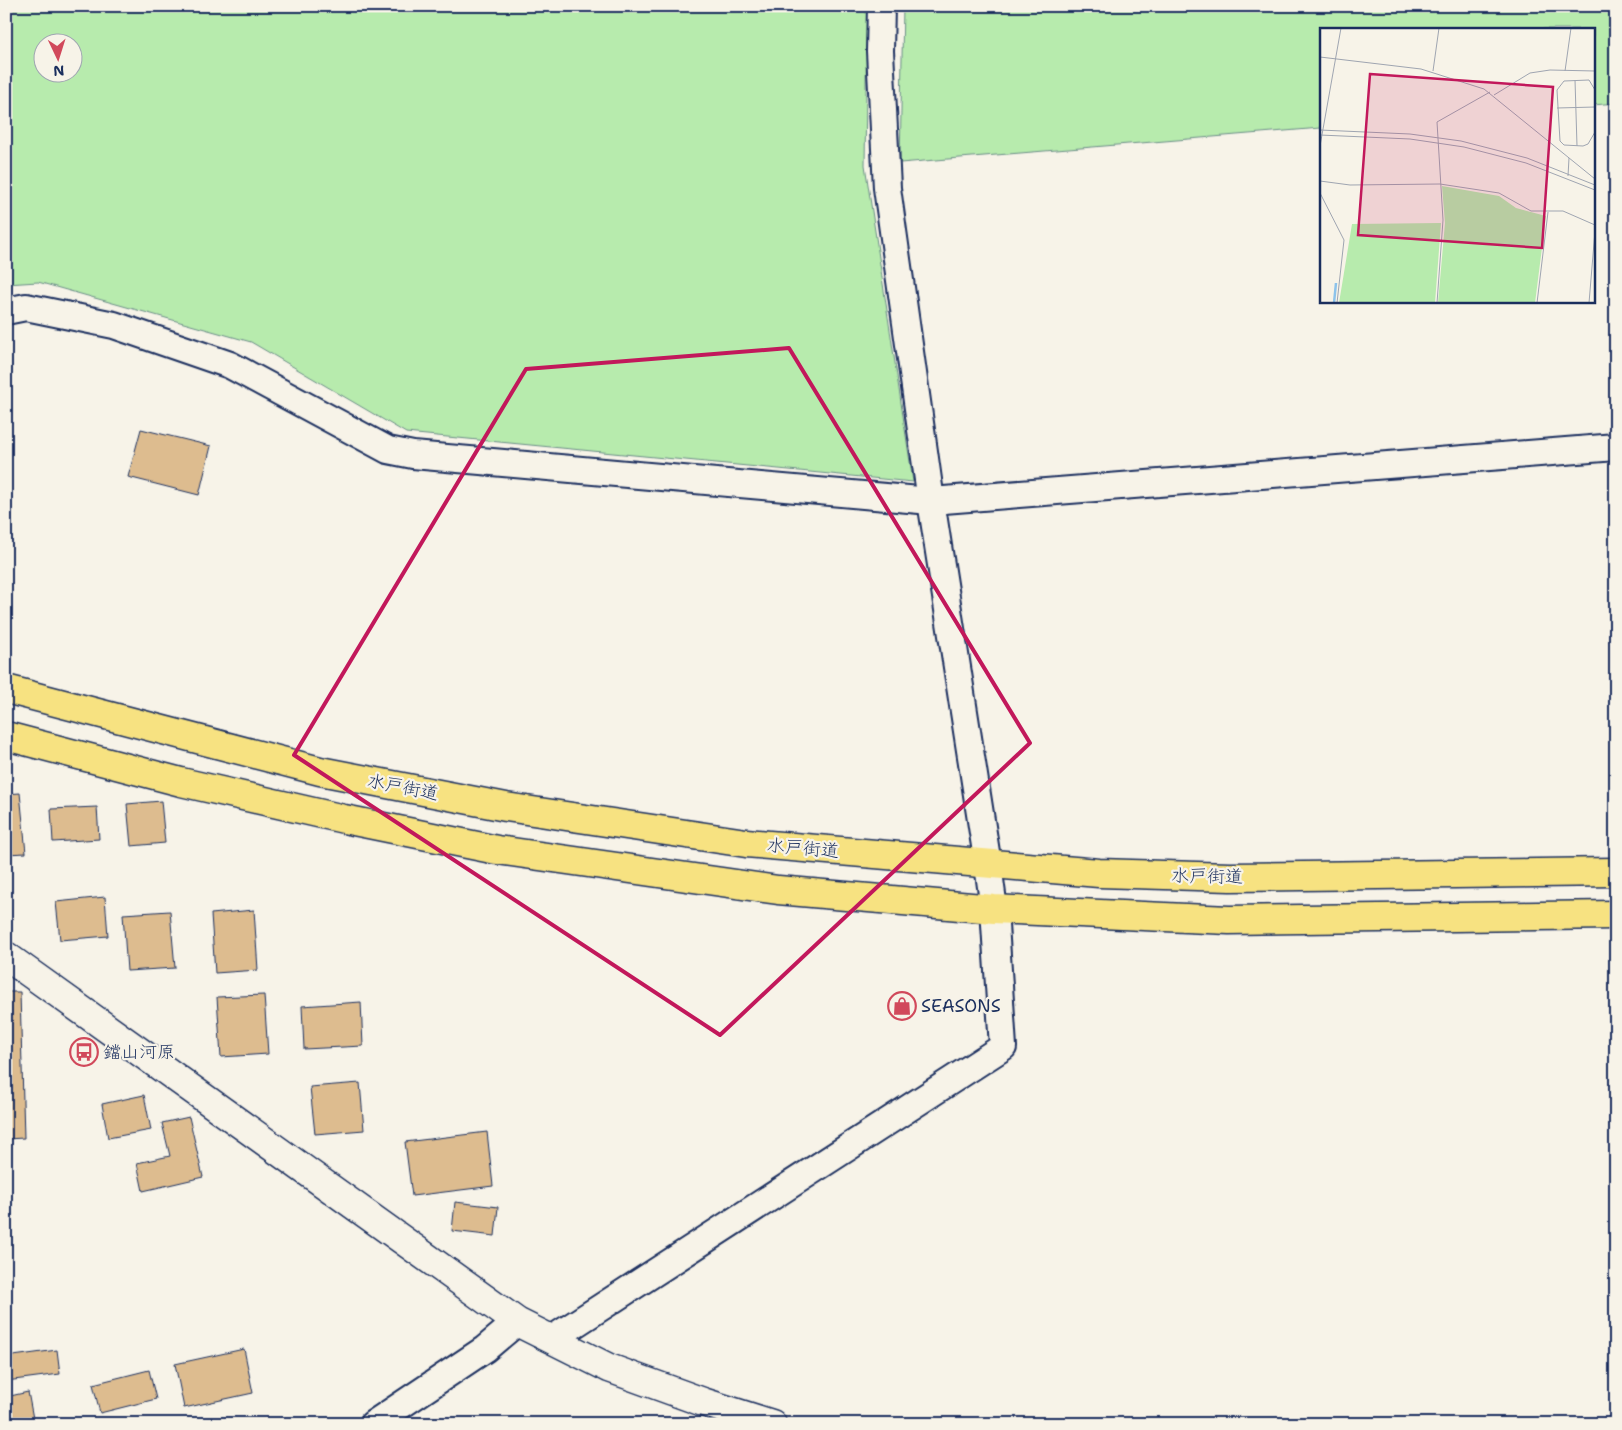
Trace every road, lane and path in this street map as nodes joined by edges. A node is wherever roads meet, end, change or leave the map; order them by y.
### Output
1 (881, 6) edge
2 (6, 311) edge
3 (1616, 447) edge
4 (932, 501) junction
5 (6, 689) edge
6 (6, 736) edge
7 (988, 865) junction
8 (1616, 872) edge
9 (994, 909) junction
10 (1616, 915) edge
11 (6, 956) edge
12 (517, 1322) junction
13 (552, 1339) junction
14 (374, 1424) edge
15 (772, 1424) edge

1 - 4 street
2 - 4 street
3 - 4 street
4 - 7 street
5 - 7 highway, 水戸街道
6 - 9 highway
7 - 8 highway, 水戸街道
7 - 9 street
9 - 10 highway
9 - 13 street
11 - 12 street
12 - 13 street
12 - 14 street
13 - 15 street

